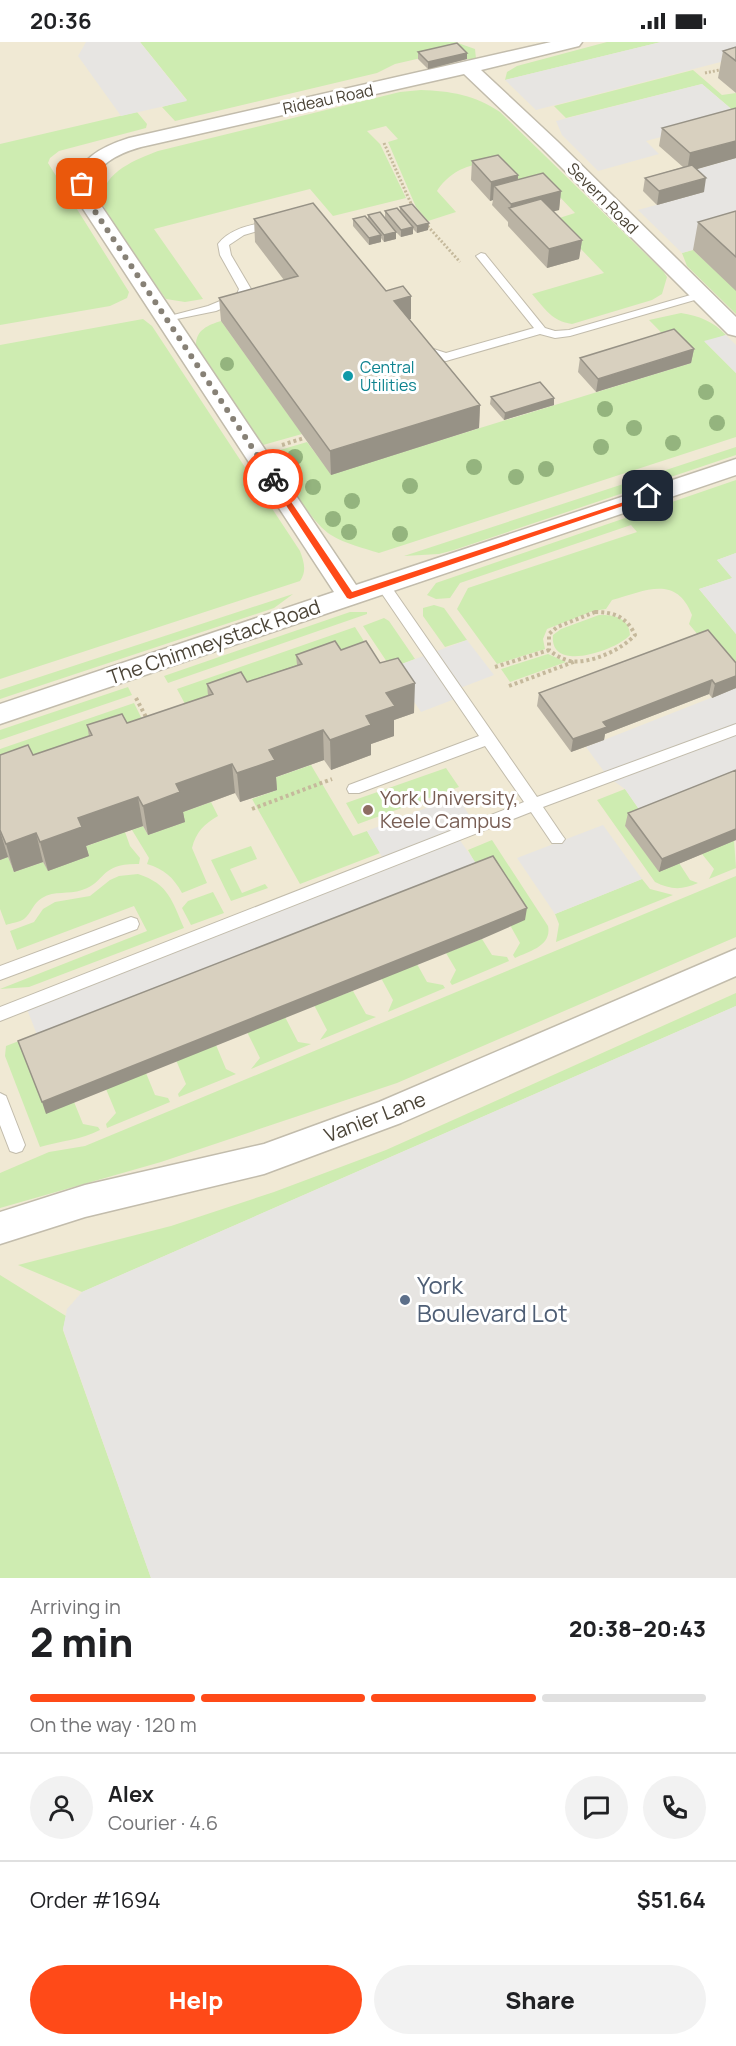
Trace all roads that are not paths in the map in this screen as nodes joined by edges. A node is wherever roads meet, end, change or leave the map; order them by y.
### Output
1 (573, 42) edge
2 (468, 68) junction
3 (288, 219) edge
4 (481, 256) dead end
5 (701, 296) junction
6 (166, 320) junction
7 (736, 329) edge
8 (541, 330) junction
9 (419, 344) edge
10 (736, 467) edge
11 (383, 585) junction
12 (350, 596) junction
13 (0, 714) edge
14 (736, 729) edge
15 (488, 739) junction
16 (354, 789) dead end
17 (532, 805) junction
18 (556, 839) dead end
19 (131, 924) dead end
20 (736, 962) edge
21 (0, 973) edge
22 (0, 1014) edge
23 (0, 1101) edge
24 (16, 1145) dead end
25 (0, 1228) edge

1 - 2 street, Rideau Road
2 - 5 street, Severn Road
2 - 6 street, Rideau Road
3 - 6 lane
4 - 8 lane
5 - 7 street, Severn Road
5 - 8 lane
6 - 12 street
8 - 9 lane
10 - 11 street, The Chimneystack Road
11 - 12 street, The Chimneystack Road
11 - 15 lane
12 - 13 street, The Chimneystack Road
14 - 17 lane
15 - 16 lane
15 - 17 lane
17 - 18 lane
17 - 22 lane
19 - 21 lane
20 - 25 street, Vanier Lane
23 - 24 lane

